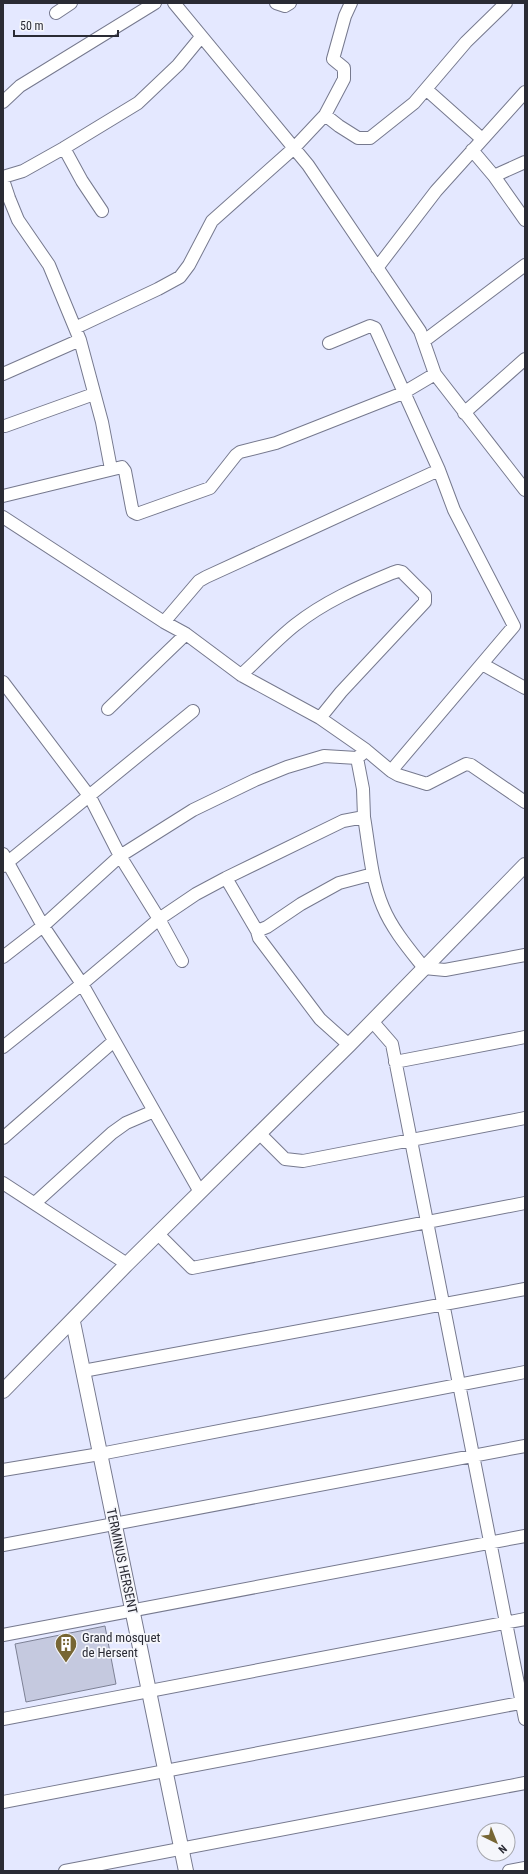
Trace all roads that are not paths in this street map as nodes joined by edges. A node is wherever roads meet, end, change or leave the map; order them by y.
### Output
1 (71, 3) edge
2 (155, 3) edge
3 (174, 3) edge
4 (276, 3) edge
5 (290, 3) edge
6 (351, 3) edge
7 (506, 3) edge
8 (56, 13) dead end
9 (200, 37) junction
10 (427, 90) junction
11 (525, 92) edge
12 (3, 102) edge
13 (325, 115) junction
14 (482, 139) junction
15 (64, 148) junction
16 (294, 148) junction
17 (472, 150) junction
18 (525, 162) edge
19 (494, 176) junction
20 (3, 178) edge
21 (102, 211) dead end
22 (525, 220) edge
23 (525, 265) edge
24 (377, 268) junction
25 (75, 328) junction
26 (80, 340) junction
27 (424, 341) junction
28 (329, 343) dead end
29 (525, 359) edge
30 (3, 374) edge
31 (435, 374) junction
32 (403, 393) junction
33 (94, 394) junction
34 (464, 413) junction
35 (5, 426) dead end
36 (111, 469) junction
37 (439, 470) junction
38 (525, 490) edge
39 (3, 496) edge
40 (3, 517) edge
41 (164, 622) junction
42 (186, 634) junction
43 (482, 664) junction
44 (241, 675) junction
45 (3, 682) edge
46 (525, 688) edge
47 (108, 709) dead end
48 (194, 711) dead end
49 (320, 718) junction
50 (366, 750) junction
51 (356, 758) junction
52 (391, 771) junction
53 (90, 797) junction
54 (525, 802) edge
55 (364, 817) junction
56 (120, 856) junction
57 (5, 861) edge
58 (525, 865) edge
59 (373, 874) junction
60 (226, 878) junction
61 (159, 919) junction
62 (44, 926) junction
63 (257, 931) junction
64 (525, 955) edge
65 (3, 957) edge
66 (182, 961) dead end
67 (424, 968) junction
68 (82, 984) junction
69 (372, 1021) junction
70 (525, 1037) edge
71 (114, 1041) junction
72 (349, 1045) junction
73 (3, 1047) edge
74 (396, 1062) junction
75 (154, 1111) junction
76 (525, 1118) edge
77 (260, 1133) junction
78 (3, 1138) edge
79 (411, 1139) junction
80 (3, 1183) edge
81 (200, 1192) junction
82 (36, 1203) junction
83 (525, 1203) edge
84 (427, 1222) junction
85 (158, 1234) junction
86 (127, 1264) junction
87 (525, 1289) edge
88 (443, 1304) junction
89 (72, 1322) junction
90 (83, 1371) junction
91 (525, 1372) edge
92 (459, 1385) junction
93 (3, 1391) edge
94 (525, 1446) edge
95 (100, 1454) junction
96 (473, 1456) junction
97 (3, 1470) edge
98 (115, 1524) junction
99 (525, 1536) edge
100 (490, 1542) junction
101 (3, 1545) edge
102 (132, 1610) junction
103 (525, 1620) edge
104 (506, 1623) junction
105 (3, 1635) edge
106 (149, 1692) junction
107 (523, 1702) edge
108 (3, 1719) edge
109 (525, 1719) edge
110 (165, 1772) junction
111 (525, 1783) edge
112 (3, 1802) edge
113 (181, 1849) junction
114 (525, 1868) edge
115 (65, 1871) edge
116 (186, 1871) edge
117 (509, 1871) edge

1 - 8 street
2 - 12 street
3 - 9 street
4 - 5 street
6 - 13 street
7 - 10 street
9 - 15 street
9 - 16 street
10 - 13 street
10 - 14 street
11 - 14 street
13 - 16 street
14 - 17 street
15 - 20 street
15 - 21 street
16 - 24 street
16 - 25 street
17 - 19 street
17 - 24 street
18 - 19 street
19 - 22 street
20 - 25 street
23 - 27 street
24 - 27 street
25 - 26 street
26 - 30 street
26 - 33 street
27 - 31 street
28 - 32 street
29 - 34 street
31 - 32 street
31 - 34 street
32 - 36 street
32 - 37 street
33 - 35 street
33 - 36 street
34 - 38 street
36 - 39 street
37 - 41 street
37 - 43 street
40 - 41 street
41 - 42 street
42 - 44 street
42 - 47 street
43 - 46 street
43 - 52 street
44 - 49 street
44 - 49 street
45 - 53 street
48 - 53 street
49 - 50 street
50 - 51 street
50 - 52 street
51 - 55 street
51 - 56 street
52 - 54 street
53 - 56 street
53 - 57 street
55 - 59 street
55 - 60 street
56 - 61 street
56 - 62 street
57 - 62 street
58 - 67 street
59 - 63 street
59 - 67 street
60 - 61 street
60 - 63 street
61 - 66 street
61 - 68 street
62 - 65 street
62 - 68 street
63 - 72 street
64 - 67 street
67 - 69 street
68 - 71 street
68 - 73 street
69 - 72 street
69 - 74 street
70 - 74 street
71 - 75 street
71 - 78 street
72 - 77 street
74 - 79 street
75 - 81 street
75 - 82 street
76 - 79 street
77 - 79 street
77 - 81 street
79 - 84 street
80 - 82 street
81 - 85 street
82 - 86 street
83 - 84 street
84 - 85 street
84 - 88 street
85 - 86 street
86 - 89 street
87 - 88 street
88 - 90 street
88 - 92 street
89 - 90 street, TERMINUS HERSENT
89 - 93 street
90 - 95 street, TERMINUS HERSENT
91 - 92 street
92 - 95 street
92 - 96 street
94 - 96 street
95 - 97 street
95 - 98 street, TERMINUS HERSENT
96 - 98 street
96 - 100 street
98 - 101 street
98 - 102 street, TERMINUS HERSENT
99 - 100 street
100 - 102 street
100 - 104 street
102 - 105 street
102 - 106 street, TERMINUS HERSENT
103 - 104 street
104 - 106 street
104 - 107 street
106 - 108 street
106 - 110 street, TERMINUS HERSENT
107 - 109 street
107 - 110 street
110 - 112 street
110 - 113 street, TERMINUS HERSENT
111 - 113 street
113 - 115 street
113 - 116 street, TERMINUS HERSENT
114 - 117 street

